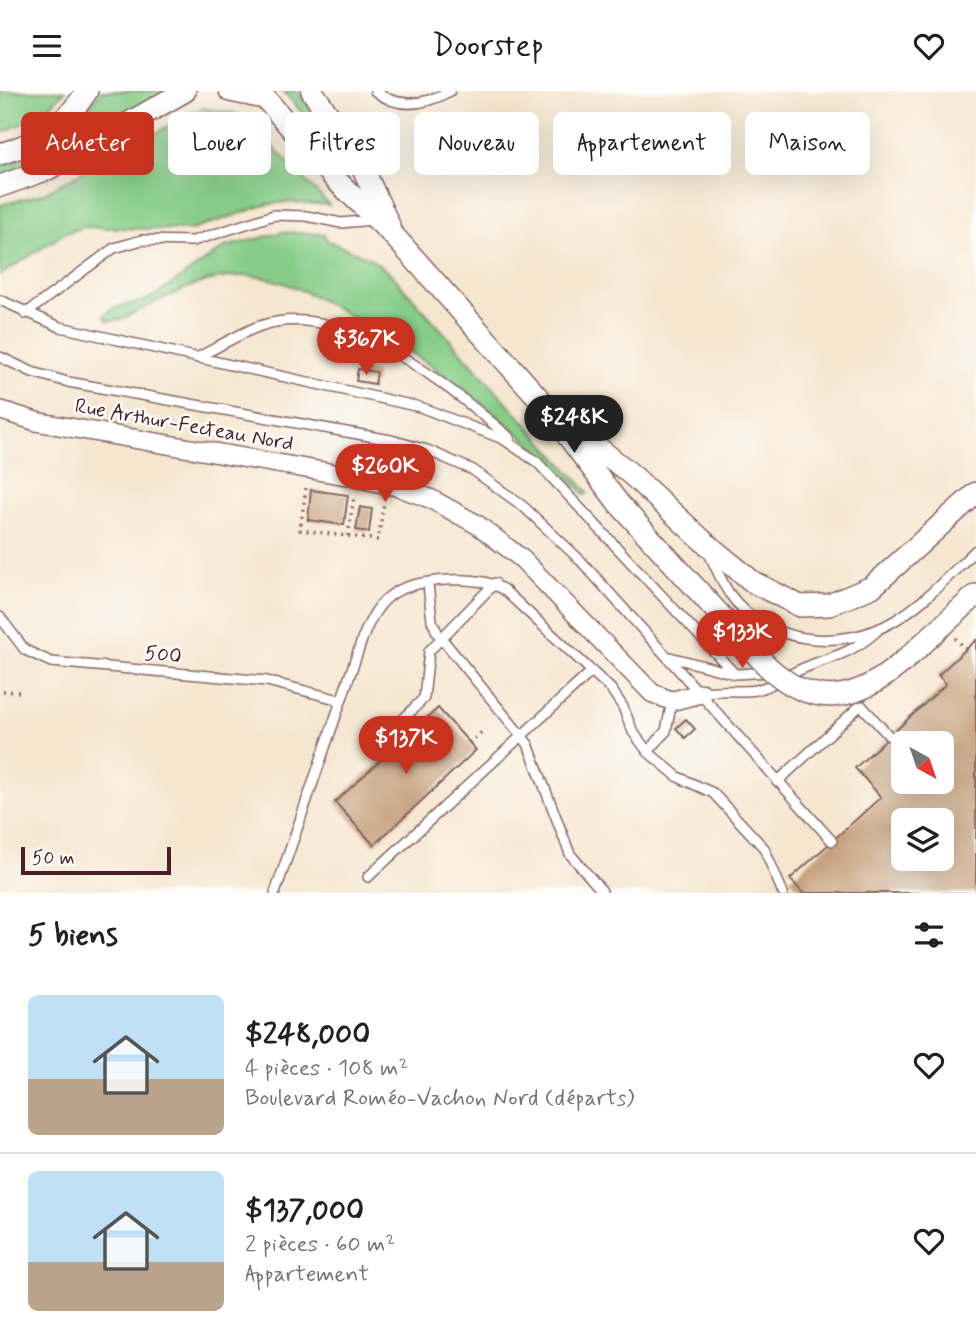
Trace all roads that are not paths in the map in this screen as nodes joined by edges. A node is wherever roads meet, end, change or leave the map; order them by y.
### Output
1 (87, 91) edge
2 (185, 91) edge
3 (230, 91) edge
4 (312, 91) edge
5 (375, 91) edge
6 (450, 91) edge
7 (262, 95) edge
8 (0, 154) edge
9 (0, 186) edge
10 (376, 220) junction
11 (394, 236) junction
12 (0, 300) edge
13 (25, 314) junction
14 (0, 357) edge
15 (197, 358) junction
16 (543, 403) junction
17 (0, 410) edge
18 (537, 462) junction
19 (976, 493) edge
20 (702, 540) junction
21 (976, 550) edge
22 (495, 583) junction
23 (428, 584) junction
24 (976, 595) edge
25 (0, 617) edge
26 (881, 628) junction
27 (440, 638) junction
28 (670, 657) junction
29 (592, 671) junction
30 (798, 671) junction
31 (735, 674) junction
32 (702, 693) junction
33 (340, 701) junction
34 (673, 701) junction
35 (522, 735) junction
36 (889, 736) dead end
37 (384, 739) dead end
38 (648, 752) junction
39 (777, 782) junction
40 (832, 841) dead end
41 (368, 877) dead end
42 (602, 891) edge
43 (275, 893) edge
44 (783, 893) edge

1 - 8 street
2 - 9 street
3 - 7 street
4 - 11 street
5 - 6 lane
7 - 10 street
10 - 11 street
10 - 13 lane
11 - 16 street
12 - 13 lane
13 - 15 lane
14 - 28 lane
15 - 18 lane
15 - 18 lane
16 - 20 street
16 - 24 street, bridge
17 - 34 street, Rue Arthur-Fecteau Nord
18 - 31 lane
19 - 20 street
20 - 26 lane
21 - 26 lane
22 - 23 lane
22 - 27 lane
22 - 29 lane
23 - 27 lane
23 - 33 lane
25 - 33 lane, 500
26 - 30 lane
27 - 35 lane
27 - 37 lane
28 - 31 lane
28 - 32 lane
29 - 35 lane
29 - 38 lane
30 - 31 lane
30 - 32 lane
32 - 34 street
32 - 39 lane
33 - 43 lane
34 - 38 lane
35 - 41 lane
35 - 42 lane
36 - 39 lane
38 - 44 lane
39 - 40 lane

